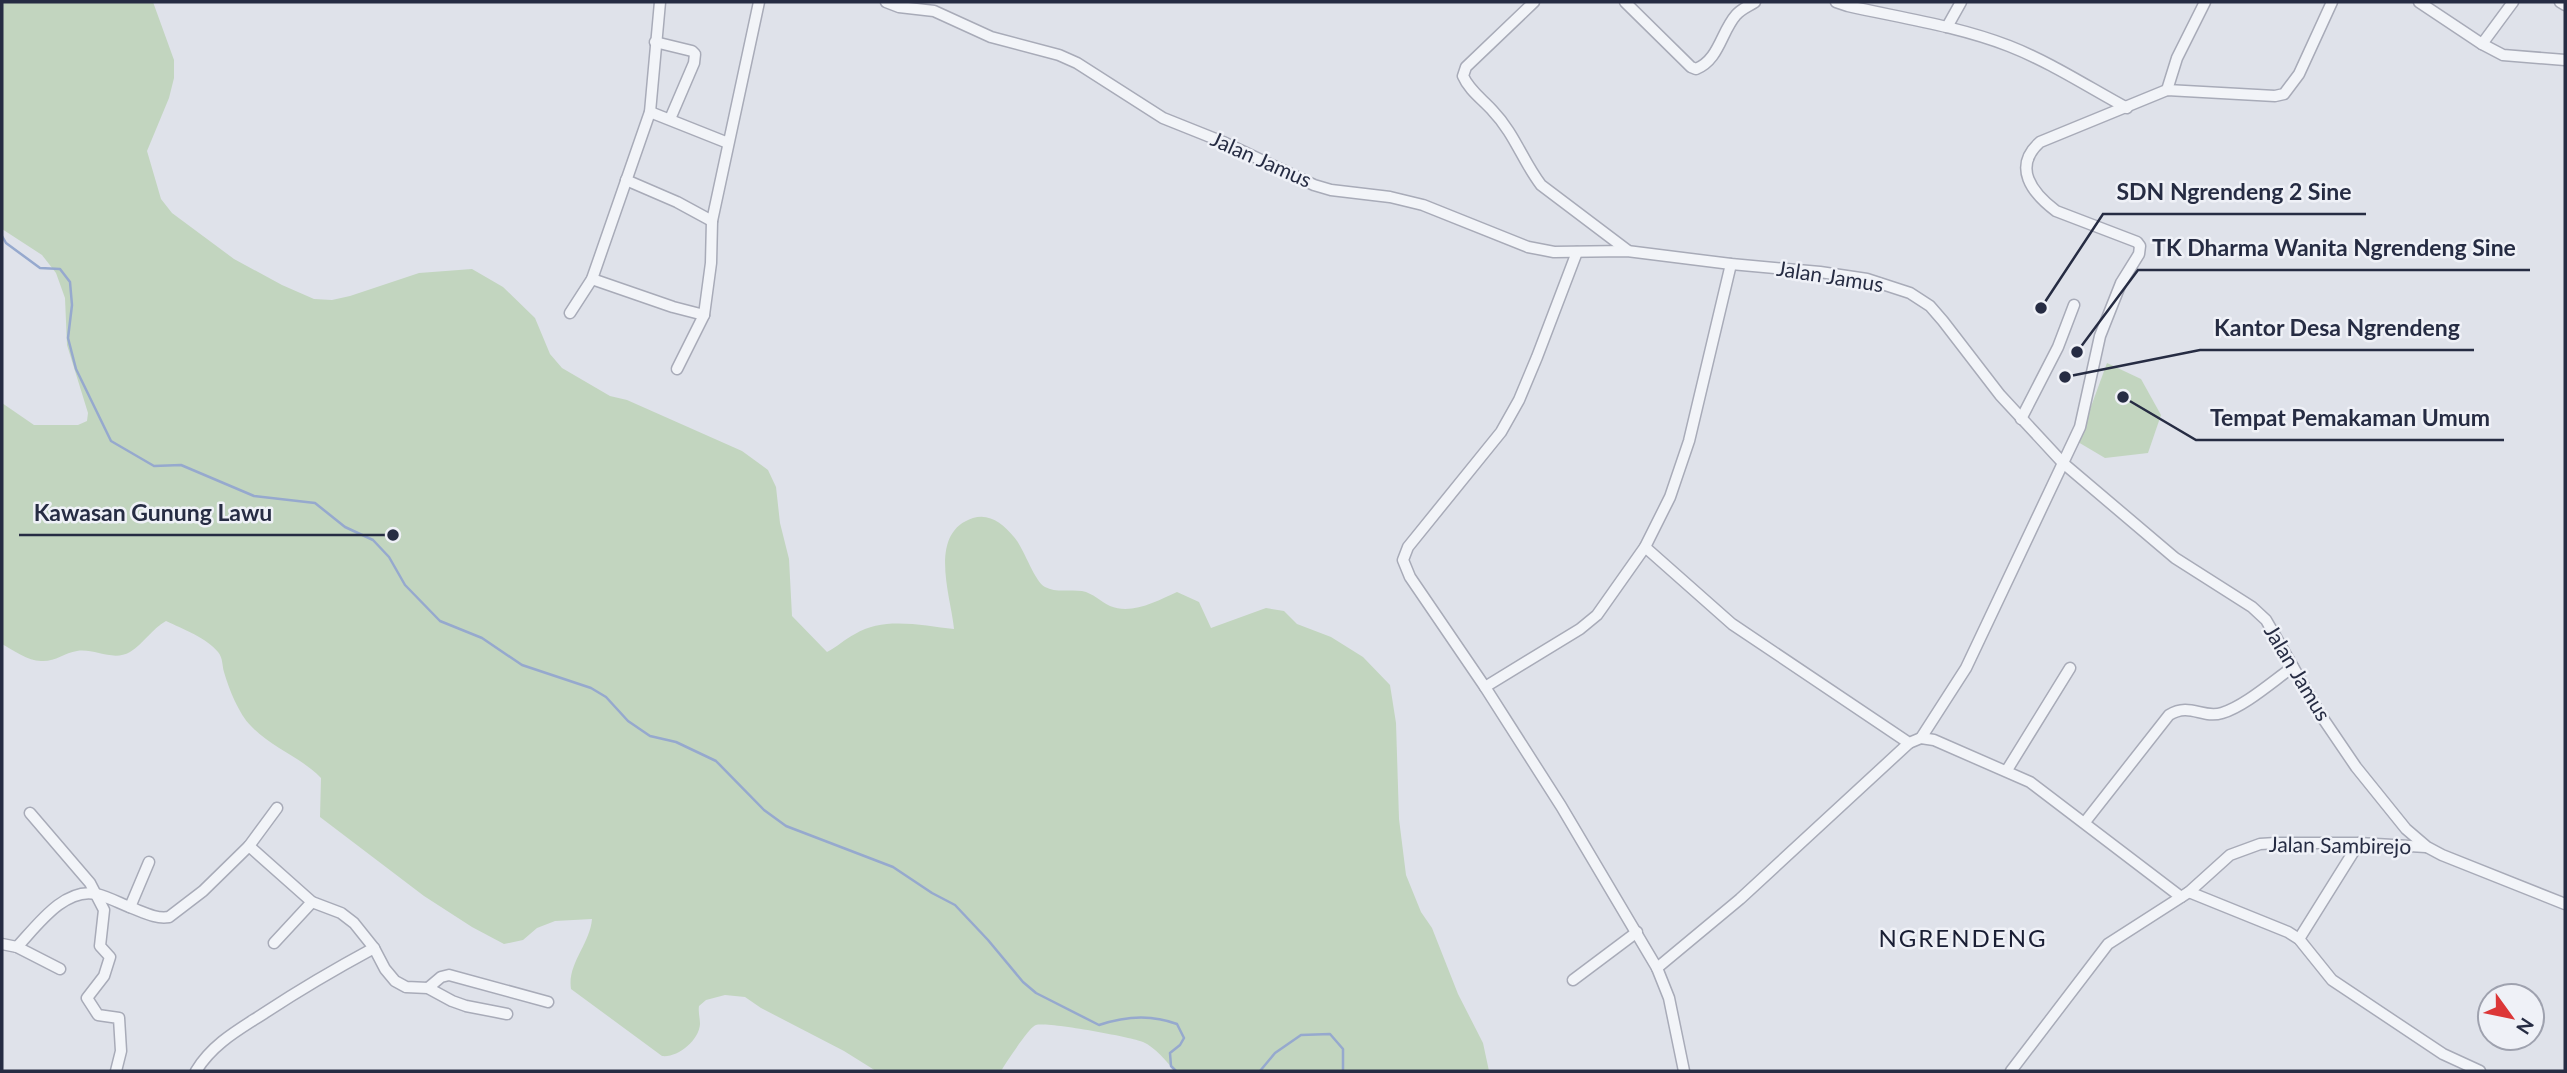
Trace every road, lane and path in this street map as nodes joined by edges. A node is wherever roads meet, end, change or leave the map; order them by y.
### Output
1 (660, 2) edge
2 (759, 2) edge
3 (887, 2) edge
4 (1534, 2) edge
5 (1625, 2) edge
6 (1755, 2) edge
7 (1836, 2) edge
8 (1961, 2) edge
9 (2205, 2) edge
10 (2332, 2) edge
11 (2419, 2) edge
12 (2513, 2) edge
13 (2560, 2) edge
14 (2565, 5) edge
15 (1948, 27) junction
16 (655, 42) junction
17 (2482, 44) junction
18 (2565, 60) edge
19 (2168, 90) junction
20 (2127, 108) junction
21 (650, 112) junction
22 (670, 119) junction
23 (728, 143) junction
24 (626, 180) junction
25 (712, 221) junction
26 (1627, 251) junction
27 (1577, 252) junction
28 (1731, 264) junction
29 (592, 279) junction
30 (2074, 305) dead end
31 (570, 313) dead end
32 (704, 315) junction
33 (677, 369) dead end
34 (2021, 419) junction
35 (2063, 463) junction
36 (1645, 547) junction
37 (2293, 667) junction
38 (2070, 668) dead end
39 (1485, 687) junction
40 (1921, 738) junction
41 (1909, 743) junction
42 (2007, 770) junction
43 (277, 808) dead end
44 (30, 813) dead end
45 (2085, 822) junction
46 (2359, 842) junction
47 (248, 846) junction
48 (2427, 847) junction
49 (149, 862) dead end
50 (94, 893) junction
51 (2185, 895) junction
52 (312, 902) junction
53 (2565, 904) edge
54 (130, 907) junction
55 (1637, 932) junction
56 (2299, 939) junction
57 (274, 943) dead end
58 (2, 944) edge
59 (17, 947) junction
60 (374, 948) junction
61 (1657, 968) junction
62 (60, 969) dead end
63 (1573, 980) dead end
64 (428, 988) junction
65 (548, 1002) dead end
66 (507, 1014) dead end
67 (116, 1071) edge
68 (197, 1071) edge
69 (1684, 1071) edge
70 (2011, 1071) edge
71 (2480, 1071) edge

1 - 16 street
2 - 23 street
3 - 27 street, Jalan Jamus
4 - 26 street
5 - 6 street
7 - 15 street
8 - 15 street
9 - 19 street
10 - 19 street
11 - 17 street
12 - 17 street
13 - 14 street
15 - 20 street
16 - 21 street
16 - 22 street
17 - 18 street
19 - 20 street
20 - 35 street
21 - 22 street
21 - 24 street
22 - 23 street
23 - 25 street
24 - 25 street
24 - 29 street
25 - 32 street
26 - 27 street, Jalan Jamus
26 - 28 street, Jalan Jamus
27 - 39 street
28 - 34 street, Jalan Jamus
28 - 36 street
29 - 31 street
29 - 32 street
30 - 34 street
32 - 33 street
34 - 35 street, Jalan Jamus
35 - 37 street, Jalan Jamus
35 - 40 street
36 - 39 street
36 - 41 street
37 - 45 street
37 - 48 street, Jalan Jamus
38 - 42 street
39 - 55 street
40 - 41 street
40 - 42 street
41 - 61 street
42 - 45 street
43 - 47 street
44 - 50 street
45 - 51 street
46 - 48 street, Jalan Sambirejo
46 - 51 street, Jalan Sambirejo
46 - 56 street
47 - 52 street
47 - 54 street
48 - 53 street, Jalan Jamus
49 - 54 street
50 - 54 street
50 - 59 street
50 - 67 street
51 - 56 street
51 - 70 street, Jalan Sambirejo
52 - 57 street
52 - 60 street
55 - 61 street
55 - 63 street
56 - 71 street
58 - 59 street
59 - 62 street
60 - 64 street
60 - 68 street
61 - 69 street
64 - 65 street
64 - 66 street

